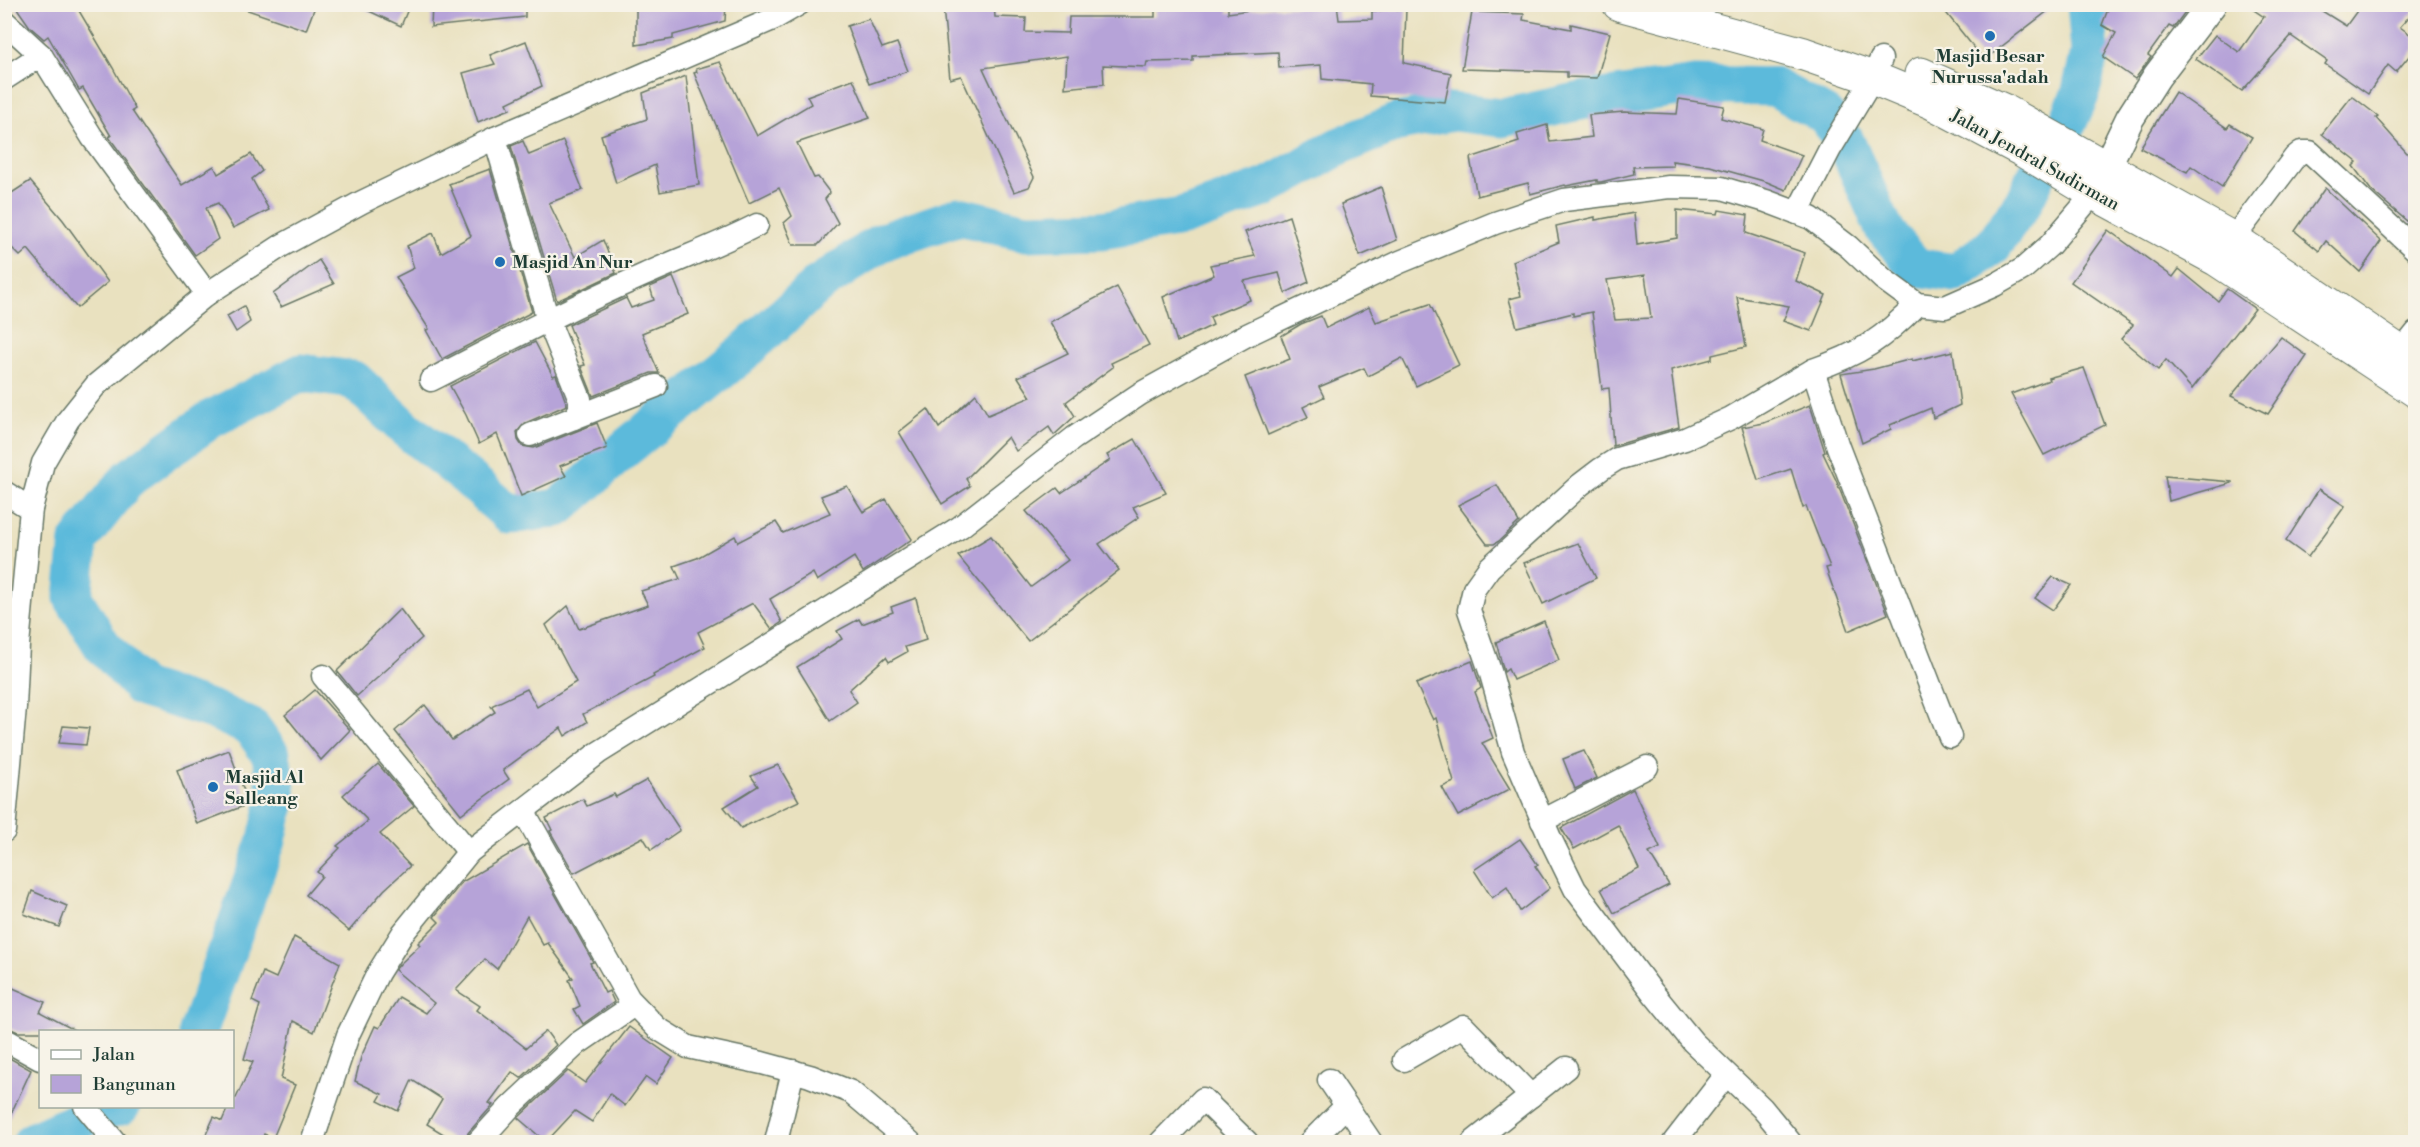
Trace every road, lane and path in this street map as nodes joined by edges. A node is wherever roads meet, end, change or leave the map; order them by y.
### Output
1 (799, 4) edge
2 (1619, 4) edge
3 (1696, 4) edge
4 (2212, 4) edge
5 (4, 21) edge
6 (41, 55) junction
7 (1877, 68) junction
8 (4, 80) edge
9 (495, 138) junction
10 (2087, 174) junction
11 (1797, 213) junction
12 (757, 225) dead end
13 (2415, 250) edge
14 (2228, 251) junction
15 (207, 294) junction
16 (1917, 304) junction
17 (548, 320) junction
18 (2410, 350) edge
19 (1813, 370) junction
20 (430, 380) dead end
21 (656, 386) dead end
22 (2415, 391) edge
23 (574, 418) junction
24 (530, 435) dead end
25 (4, 492) edge
26 (31, 509) junction
27 (323, 676) dead end
28 (1950, 737) dead end
29 (1647, 767) dead end
30 (524, 812) junction
31 (1542, 821) junction
32 (4, 831) edge
33 (469, 852) junction
34 (634, 1005) junction
35 (4, 1038) edge
36 (39, 1058) edge
37 (1404, 1060) dead end
38 (1566, 1068) dead end
39 (793, 1071) junction
40 (1726, 1076) junction
41 (1329, 1080) dead end
42 (1531, 1096) junction
43 (1346, 1106) junction
44 (92, 1114) edge
45 (115, 1143) edge
46 (312, 1143) edge
47 (478, 1143) edge
48 (776, 1143) edge
49 (910, 1143) edge
50 (1161, 1143) edge
51 (1247, 1143) edge
52 (1310, 1143) edge
53 (1371, 1143) edge
54 (1473, 1143) edge
55 (1674, 1143) edge
56 (1790, 1143) edge

1 - 9 street
2 - 7 highway, Jalan Jendral Sudirman
3 - 7 highway, Jalan Jendral Sudirman
4 - 10 street
5 - 6 street
6 - 8 street
6 - 15 street
7 - 10 highway, Jalan Jendral Sudirman
7 - 11 street
9 - 15 street
9 - 17 street
10 - 14 highway, Jalan Jendral Sudirman
10 - 16 street
11 - 16 street
11 - 30 street
12 - 17 street
13 - 14 street
14 - 18 highway, Jalan Jendral Sudirman
14 - 22 highway, Jalan Jendral Sudirman
15 - 26 street
16 - 19 street
17 - 20 street
17 - 23 street
19 - 28 street
19 - 31 street
21 - 23 street
23 - 24 street
25 - 26 street
26 - 32 street
27 - 33 street
29 - 31 street
30 - 33 street
30 - 34 street
31 - 40 street
33 - 46 street
34 - 39 street
34 - 47 street
35 - 36 street
37 - 42 street
38 - 42 street
39 - 48 street
39 - 49 street
40 - 55 street
40 - 56 street
41 - 43 street
42 - 54 street
43 - 52 street
43 - 53 street
44 - 45 street
50 - 51 street

